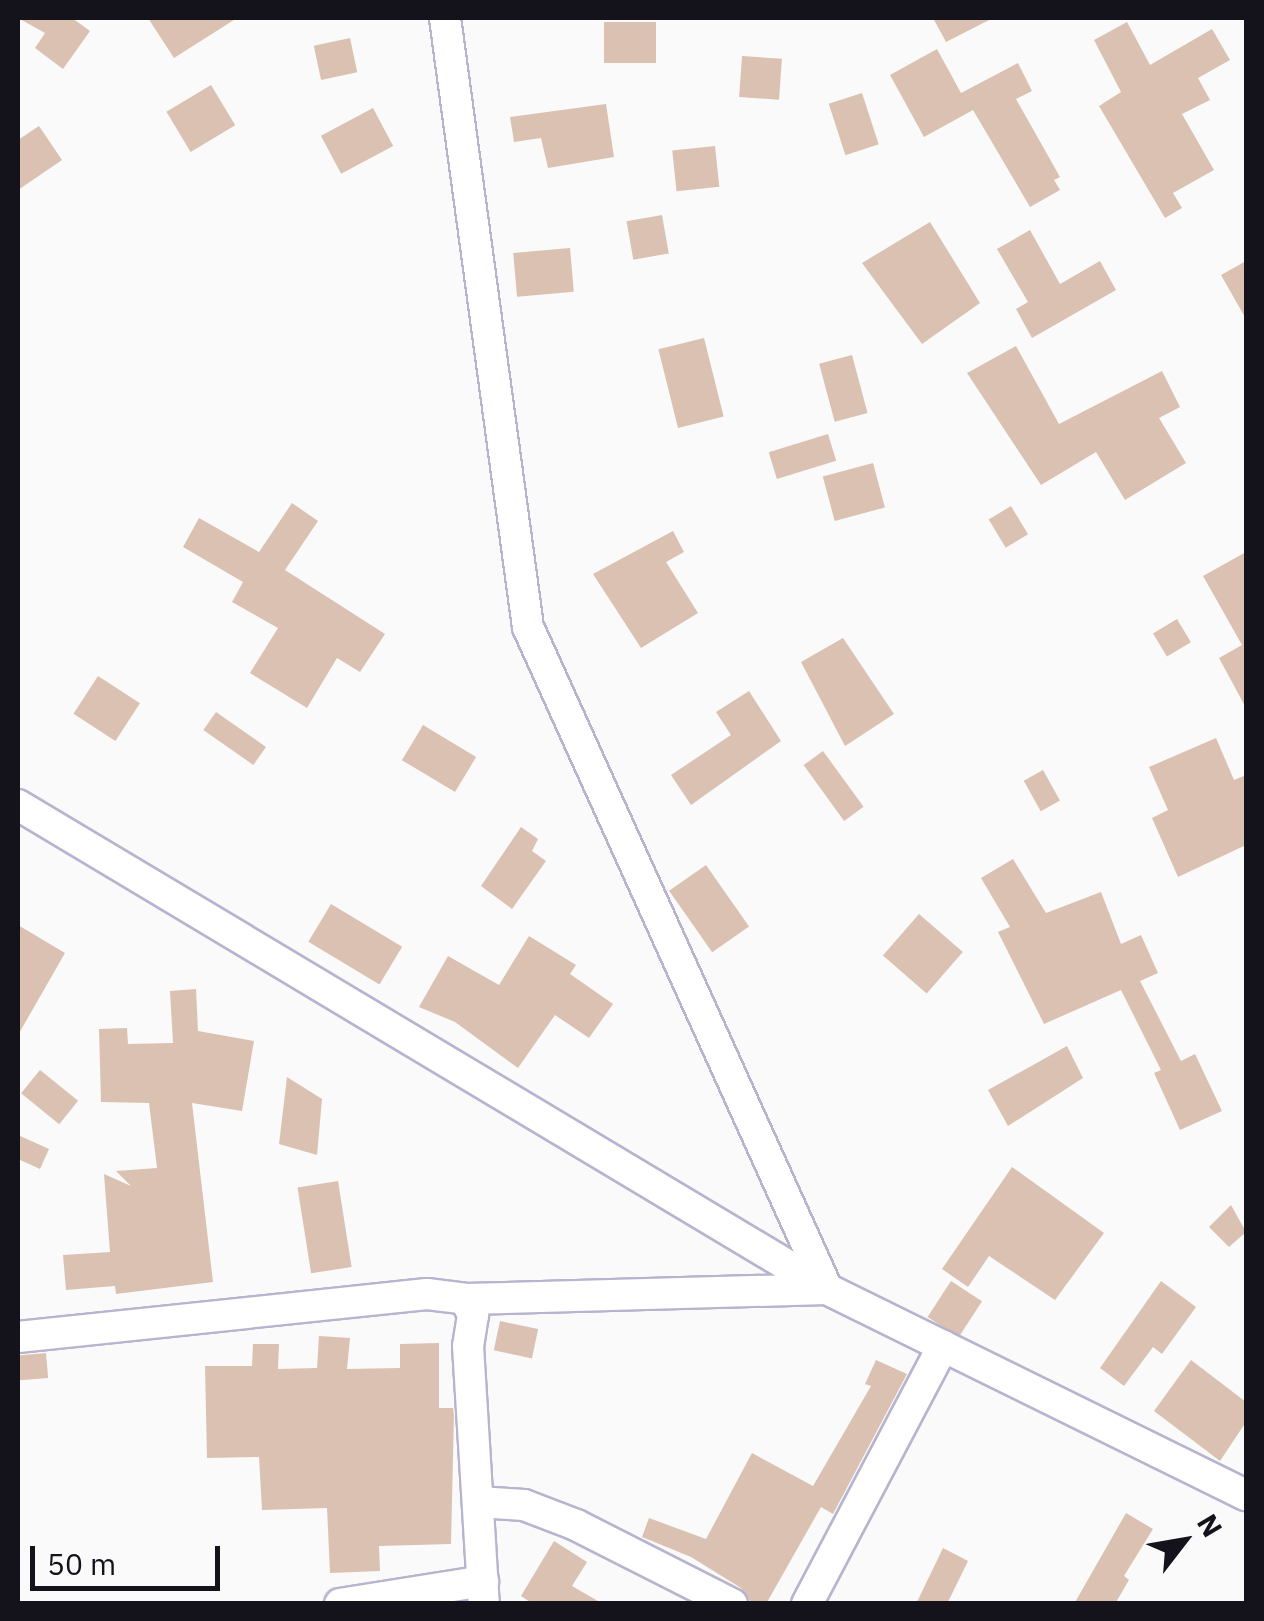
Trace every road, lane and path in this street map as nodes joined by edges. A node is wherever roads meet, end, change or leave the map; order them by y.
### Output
1 (445, 18) edge
2 (18, 805) edge
3 (827, 1289) junction
4 (465, 1299) junction
5 (18, 1338) edge
6 (943, 1346) junction
7 (1246, 1494) edge
8 (478, 1502) junction
9 (483, 1592) edge
10 (340, 1604) edge
11 (732, 1604) edge
12 (807, 1604) edge

1 - 3 street
2 - 3 street
3 - 4 street
3 - 6 street
4 - 5 street
4 - 8 street
6 - 7 street
6 - 12 street
8 - 9 street
8 - 11 street
9 - 10 street

